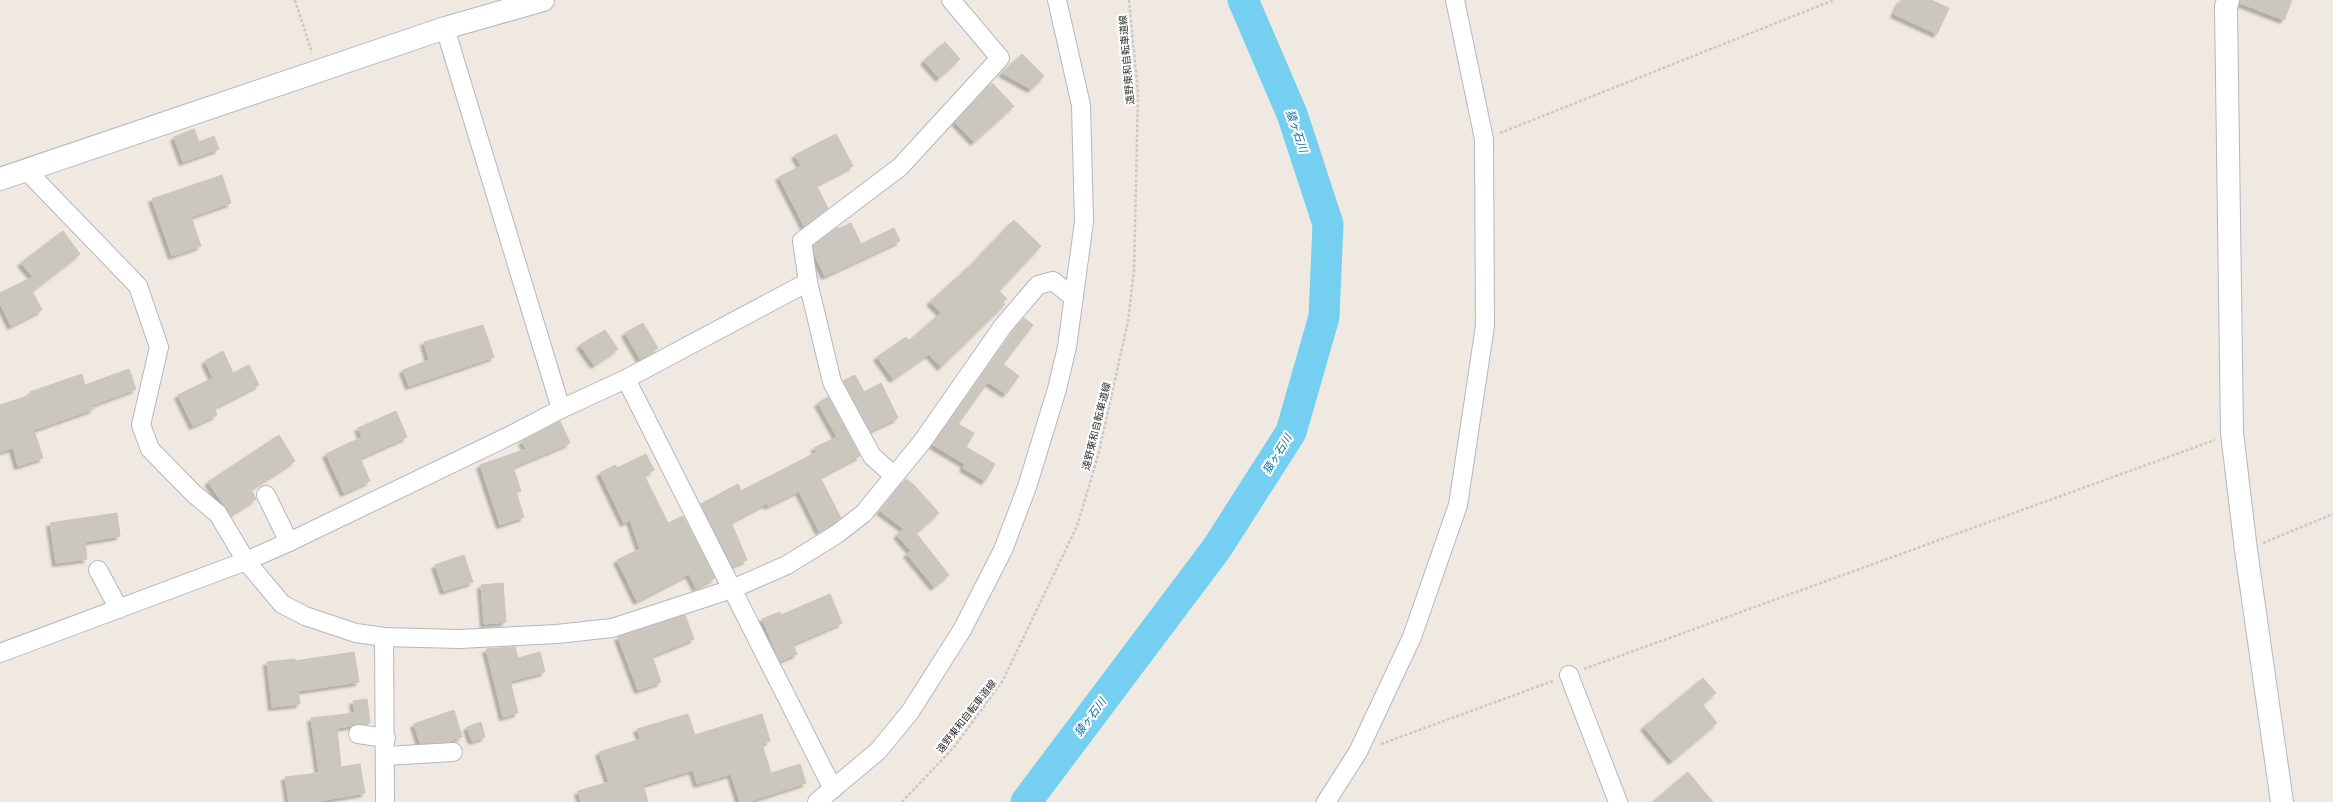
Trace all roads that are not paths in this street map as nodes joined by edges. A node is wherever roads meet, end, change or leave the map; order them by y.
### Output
1 (543, 0) edge
2 (951, 0) edge
3 (1057, 0) edge
4 (1455, 0) edge
5 (2228, 0) edge
6 (445, 28) junction
7 (27, 171) junction
8 (0, 179) edge
9 (808, 282) junction
10 (1074, 298) junction
11 (626, 379) junction
12 (561, 409) junction
13 (894, 476) junction
14 (266, 495) dead end
15 (289, 542) junction
16 (246, 561) junction
17 (98, 570) dead end
18 (732, 590) junction
19 (119, 609) junction
20 (384, 638) junction
21 (0, 653) edge
22 (1569, 675) road end
23 (358, 734) dead end
24 (386, 738) junction
25 (453, 752) dead end
26 (386, 756) junction
27 (833, 789) junction
28 (385, 802) edge
29 (817, 802) edge
30 (1326, 802) edge
31 (1618, 802) edge
32 (2282, 802) edge

1 - 6 street
2 - 9 street
3 - 10 street
4 - 30 street
5 - 32 street
6 - 7 street
6 - 12 street
7 - 8 street
7 - 16 street
9 - 11 street
9 - 13 street
10 - 13 street
10 - 27 street
11 - 12 street
11 - 18 street
12 - 15 street
13 - 18 street
14 - 15 street
15 - 16 street
16 - 19 street
16 - 20 street
17 - 19 street
18 - 20 street
18 - 27 street
19 - 21 street
20 - 24 street
22 - 31 street
23 - 24 street
24 - 26 street
25 - 26 street
26 - 28 street
27 - 29 street

